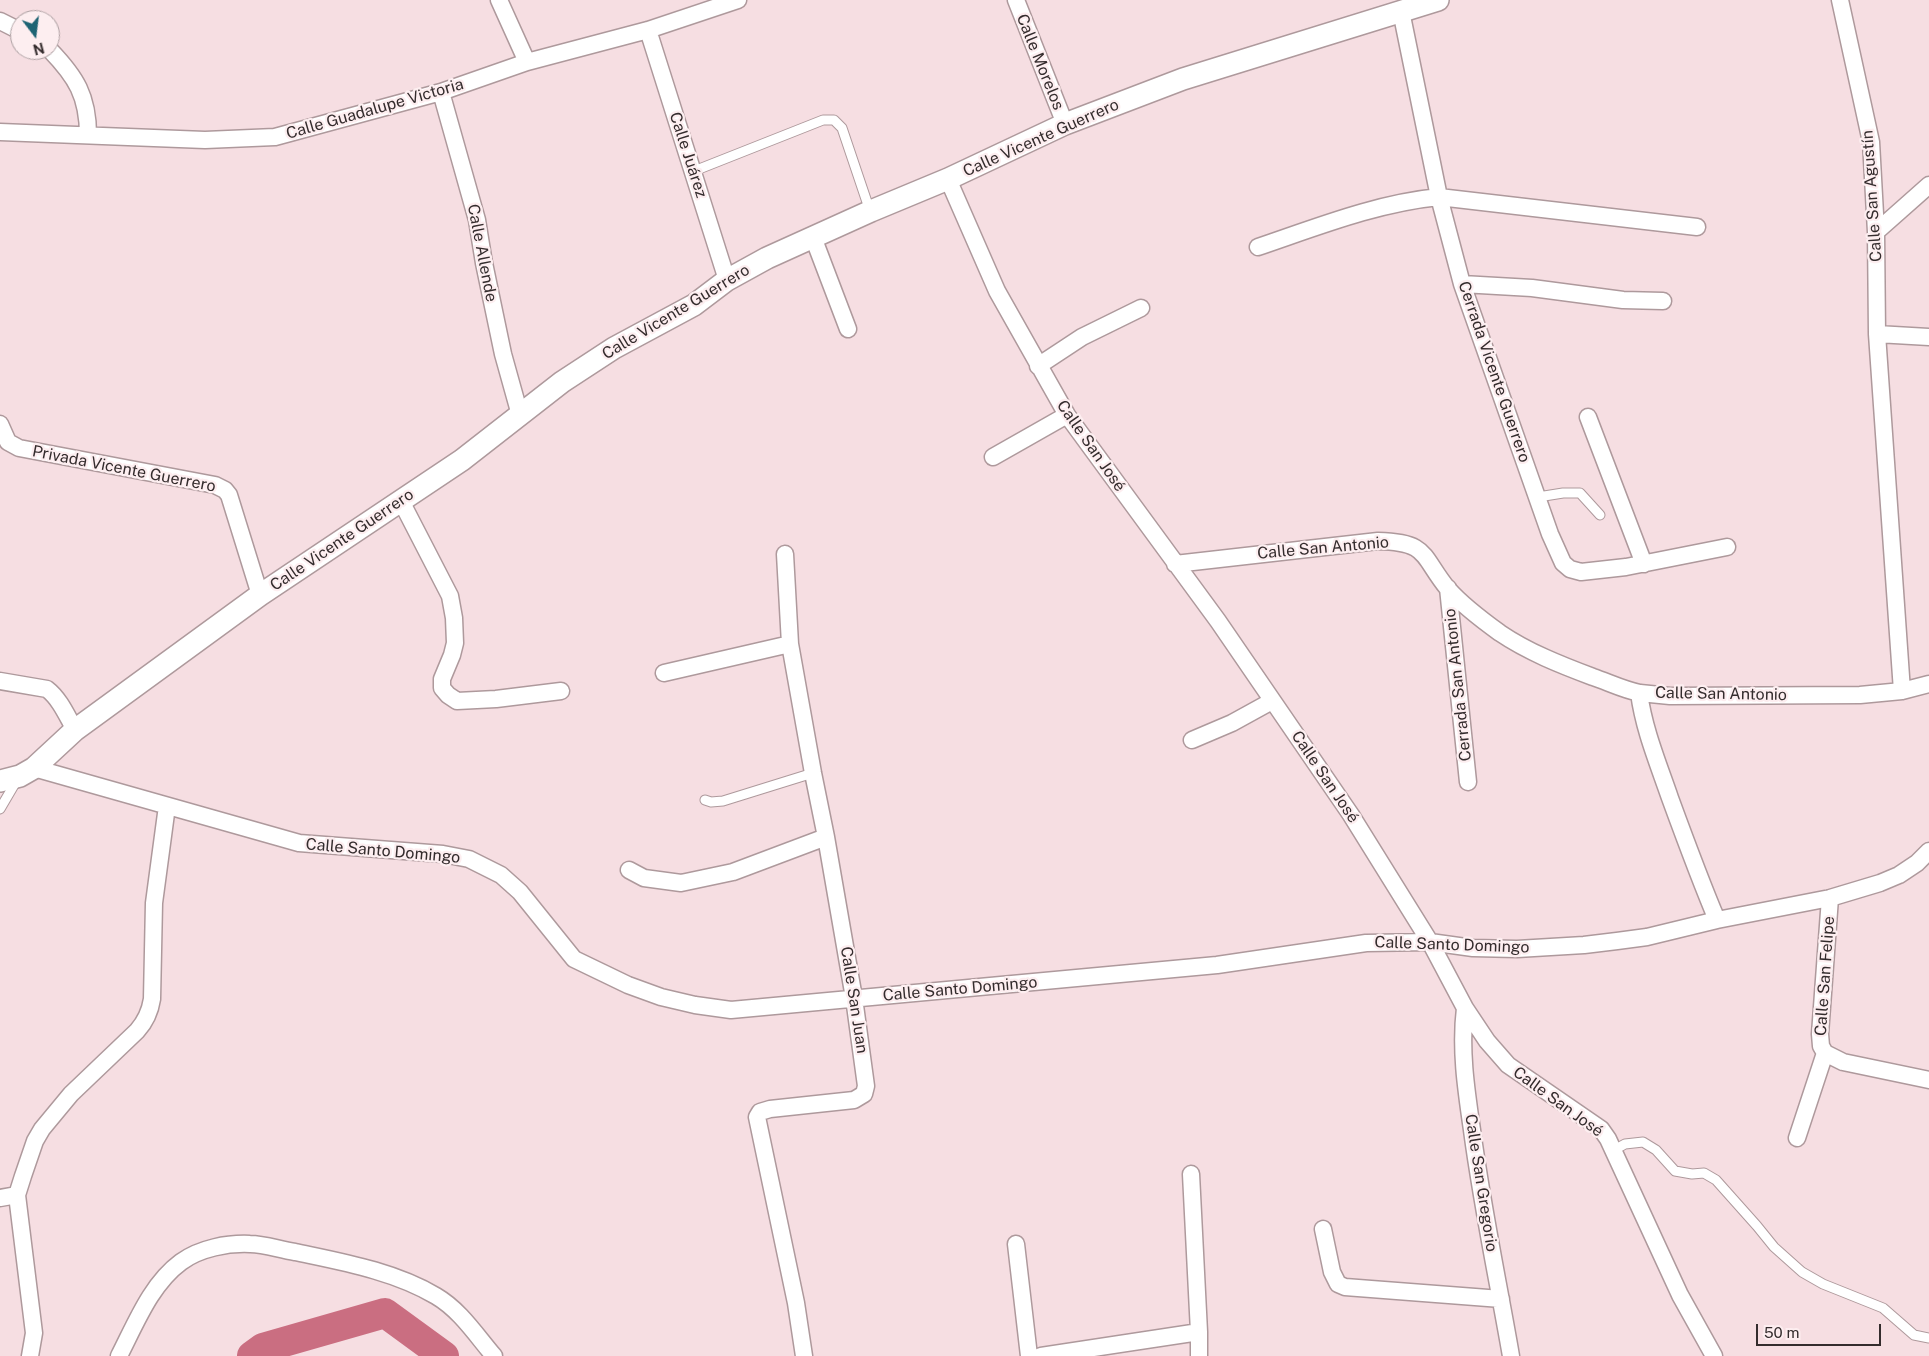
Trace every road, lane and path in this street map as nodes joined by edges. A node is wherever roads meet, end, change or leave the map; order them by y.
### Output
1 (499, 0) edge
2 (738, 0) edge
3 (1016, 0) edge
4 (1438, 0) edge
5 (1840, 0) edge
6 (1401, 11) junction
7 (648, 30) junction
8 (58, 60) edge
9 (526, 62) junction
10 (441, 92) junction
11 (1065, 124) junction
12 (0, 132) edge
13 (88, 135) junction
14 (694, 171) junction
15 (948, 179) junction
16 (1929, 185) edge
17 (1439, 197) junction
18 (871, 211) junction
19 (1697, 227) dead end
20 (1876, 232) junction
21 (813, 237) junction
22 (1258, 247) dead end
23 (728, 280) junction
24 (1462, 284) junction
25 (1664, 302) dead end
26 (1141, 308) dead end
27 (848, 329) dead end
28 (1877, 334) junction
29 (1929, 337) edge
30 (1038, 366) junction
31 (1067, 415) junction
32 (520, 416) junction
33 (1588, 417) dead end
34 (2, 431) edge
35 (993, 457) dead end
36 (1538, 497) junction
37 (401, 501) junction
38 (1600, 515) dead end
39 (1727, 547) dead end
40 (785, 554) dead end
41 (1174, 564) junction
42 (1644, 564) junction
43 (1448, 588) junction
44 (260, 595) junction
45 (790, 644) junction
46 (664, 673) dead end
47 (0, 681) edge
48 (1929, 684) edge
49 (562, 691) dead end
50 (1902, 691) junction
51 (1639, 692) junction
52 (1272, 701) junction
53 (75, 730) junction
54 (1192, 740) dead end
55 (812, 773) junction
56 (18, 775) edge
57 (1468, 782) dead end
58 (704, 800) dead end
59 (167, 806) junction
60 (0, 809) edge
61 (826, 837) junction
62 (1929, 851) edge
63 (629, 870) dead end
64 (1830, 898) junction
65 (1717, 920) junction
66 (1430, 942) junction
67 (854, 998) junction
68 (1465, 1008) junction
69 (1825, 1053) junction
70 (1929, 1080) edge
71 (1797, 1138) dead end
72 (1614, 1150) junction
73 (1191, 1174) dead end
74 (17, 1195) junction
75 (0, 1198) edge
76 (1323, 1229) dead end
77 (1016, 1244) dead end
78 (1501, 1299) junction
79 (1199, 1332) junction
80 (1929, 1338) edge
81 (30, 1356) edge
82 (119, 1356) edge
83 (494, 1356) edge
84 (804, 1356) edge
85 (1029, 1356) edge
86 (1041, 1356) edge
87 (1199, 1356) edge
88 (1512, 1356) edge
89 (1714, 1356) edge

1 - 9 street
2 - 7 street, Calle Guadalupe Victoria
3 - 11 street, Calle Morelos
4 - 6 street, Calle Vicente Guerrero
5 - 20 street, Calle San Agustín
6 - 11 street, Calle Vicente Guerrero
6 - 17 street, Cerrada Vicente Guerrero
7 - 9 street, Calle Guadalupe Victoria
7 - 14 street, Calle Juárez
8 - 13 street
9 - 10 street, Calle Guadalupe Victoria
10 - 13 street, Calle Guadalupe Victoria
10 - 32 street, Calle Allende
11 - 15 street, Calle Vicente Guerrero
12 - 13 street, Calle Guadalupe Victoria
14 - 18 lane
14 - 23 street, Calle Juárez
15 - 18 street, Calle Vicente Guerrero
15 - 30 street, Calle San José
16 - 20 street
17 - 19 street
17 - 22 street
17 - 24 street, Cerrada Vicente Guerrero
18 - 21 street, Calle Vicente Guerrero
20 - 28 street, Calle San Agustín
21 - 23 street, Calle Vicente Guerrero
21 - 27 street
23 - 32 street, Calle Vicente Guerrero
24 - 25 street
24 - 36 street, Cerrada Vicente Guerrero
26 - 30 street
28 - 29 street
28 - 50 street, Calle San Agustín
30 - 31 street, Calle San José
31 - 35 street
31 - 41 street, Calle San José
32 - 37 street, Calle Vicente Guerrero
33 - 42 street
34 - 44 street, Privada Vicente Guerrero
36 - 38 lane
36 - 42 street, Cerrada Vicente Guerrero
37 - 44 street, Calle Vicente Guerrero
37 - 49 street
39 - 42 street, Cerrada Vicente Guerrero
40 - 45 street, Calle San Juan
41 - 43 street, Calle San Antonio
41 - 52 street, Calle San José
43 - 51 street, Calle San Antonio
43 - 57 street, Cerrada San Antonio
44 - 53 street, Calle Vicente Guerrero
45 - 46 street
45 - 55 street, Calle San Juan
47 - 53 street
48 - 50 street, Calle San Antonio
50 - 51 street, Calle San Antonio
51 - 65 street
52 - 54 street
52 - 66 street, Calle San José
53 - 56 street, Calle Vicente Guerrero
55 - 58 lane
55 - 61 street, Calle San Juan
56 - 59 street, Calle Santo Domingo
56 - 60 lane
59 - 67 street, Calle Santo Domingo
59 - 74 street
61 - 63 street
61 - 67 street, Calle San Juan
62 - 64 street, Calle Santo Domingo
64 - 65 street, Calle Santo Domingo
64 - 69 street, Calle San Felipe
65 - 66 street, Calle Santo Domingo
66 - 67 street, Calle Santo Domingo
66 - 68 street, Calle San José
67 - 84 street, Calle San Juan
68 - 72 street, Calle San José
68 - 78 street, Calle San Gregorio
69 - 70 street, Calle San Felipe
69 - 71 street, Calle San Felipe
72 - 80 lane
72 - 89 street, Calle San José
73 - 79 street
74 - 75 street
74 - 81 street
76 - 78 street
77 - 85 street
78 - 88 street, Calle San Gregorio
79 - 86 street
79 - 87 street
82 - 83 street

